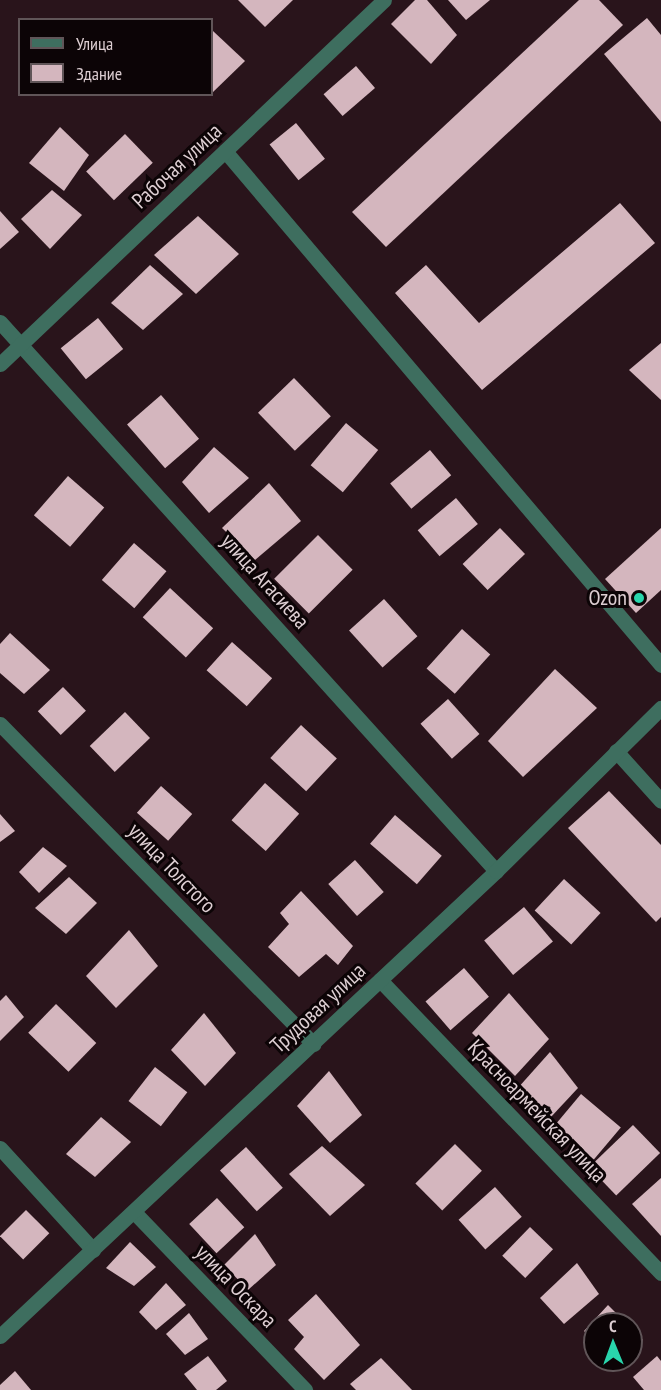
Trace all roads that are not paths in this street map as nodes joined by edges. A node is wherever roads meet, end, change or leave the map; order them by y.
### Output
1 (384, 0) edge
2 (225, 151) junction
3 (0, 322) edge
4 (21, 344) junction
5 (0, 364) edge
6 (661, 665) edge
7 (661, 708) edge
8 (0, 724) edge
9 (616, 751) junction
10 (661, 801) edge
11 (496, 871) junction
12 (380, 980) junction
13 (313, 1044) junction
14 (0, 1148) edge
15 (134, 1212) junction
16 (93, 1250) junction
17 (661, 1273) edge
18 (0, 1336) edge
19 (305, 1390) edge

1 - 2 street, Рабочая улица
2 - 4 street, Рабочая улица
2 - 6 street
3 - 4 street, улица Агасиева
4 - 5 street, Рабочая улица
4 - 11 street, улица Агасиева
7 - 9 street, Трудовая улица
8 - 13 street, улица Толстого
9 - 10 street
9 - 11 street, Трудовая улица
11 - 12 street, Трудовая улица
12 - 13 street, Трудовая улица
12 - 17 street, Красноармейская улица
13 - 15 street, Трудовая улица
14 - 16 street
15 - 16 street, Трудовая улица
15 - 19 street, улица Оскара
16 - 18 street, Трудовая улица

